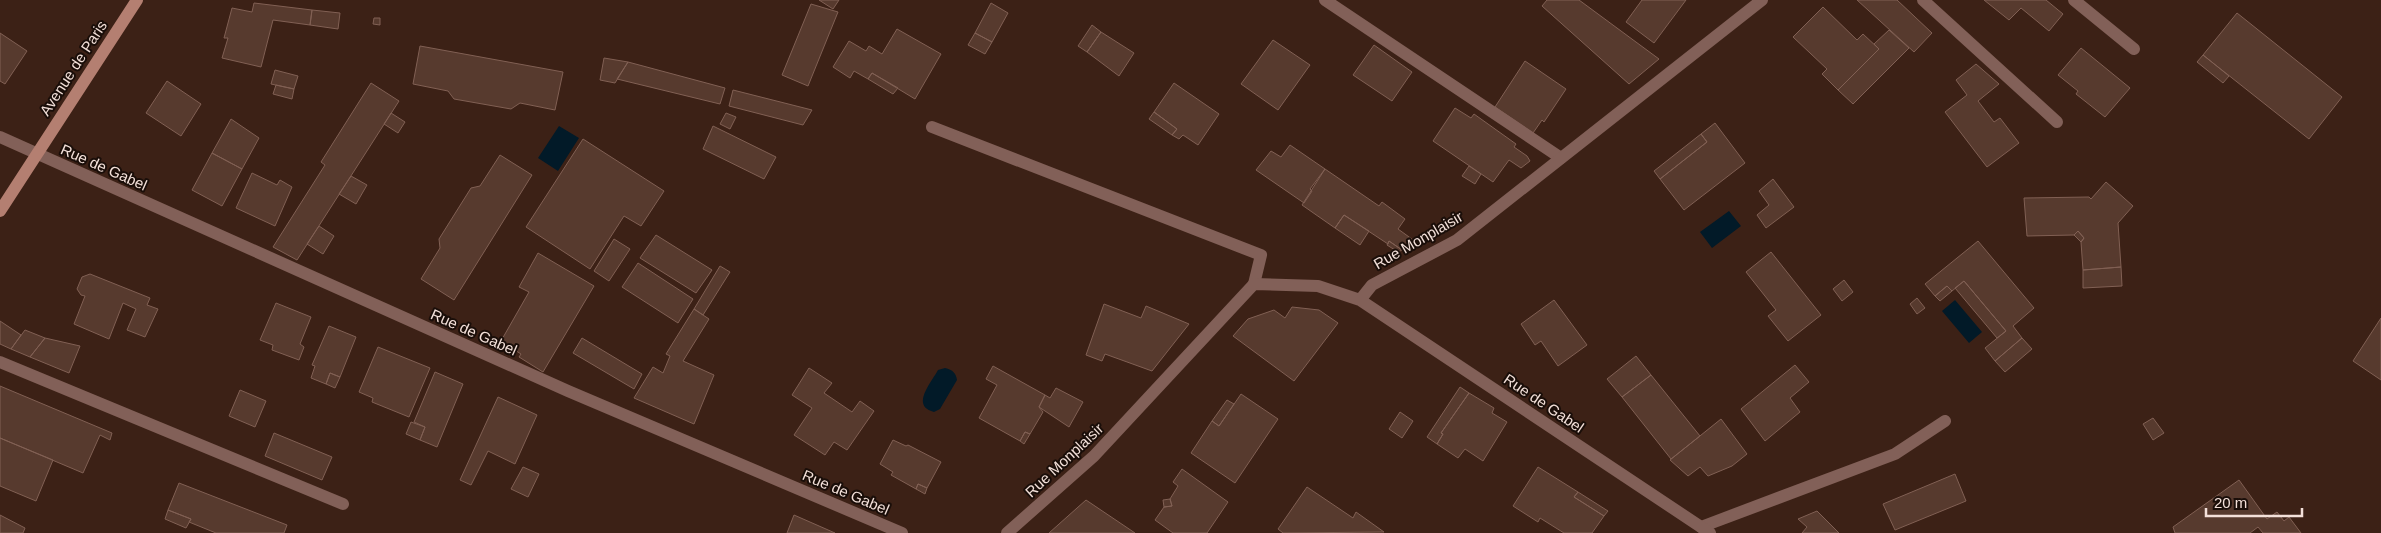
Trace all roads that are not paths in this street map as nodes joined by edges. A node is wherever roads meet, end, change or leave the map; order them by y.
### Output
1 (137, 0) edge
2 (1325, 0) edge
3 (1762, 0) edge
4 (1923, 0) edge
5 (2074, 0) edge
6 (2134, 49) dead end
7 (2057, 122) dead end
8 (932, 127) dead end
9 (0, 137) edge
10 (36, 154) junction
11 (1561, 158) junction
12 (0, 211) edge
13 (1254, 284) junction
14 (1360, 300) junction
15 (0, 362) edge
16 (1946, 420) dead end
17 (343, 504) dead end
18 (1706, 530) edge
19 (902, 533) edge
20 (1007, 533) edge

1 - 10 main road, Avenue de Paris
2 - 11 street
3 - 11 street, Rue Monplaisir
4 - 7 street
5 - 6 street
8 - 13 street
9 - 10 street, Rue de Gabel
10 - 12 main road, Avenue de Paris
10 - 19 street, Rue de Gabel
11 - 14 street, Rue Monplaisir
13 - 14 street
13 - 20 street, Rue Monplaisir
14 - 18 street, Rue de Gabel
15 - 17 street
16 - 18 street

